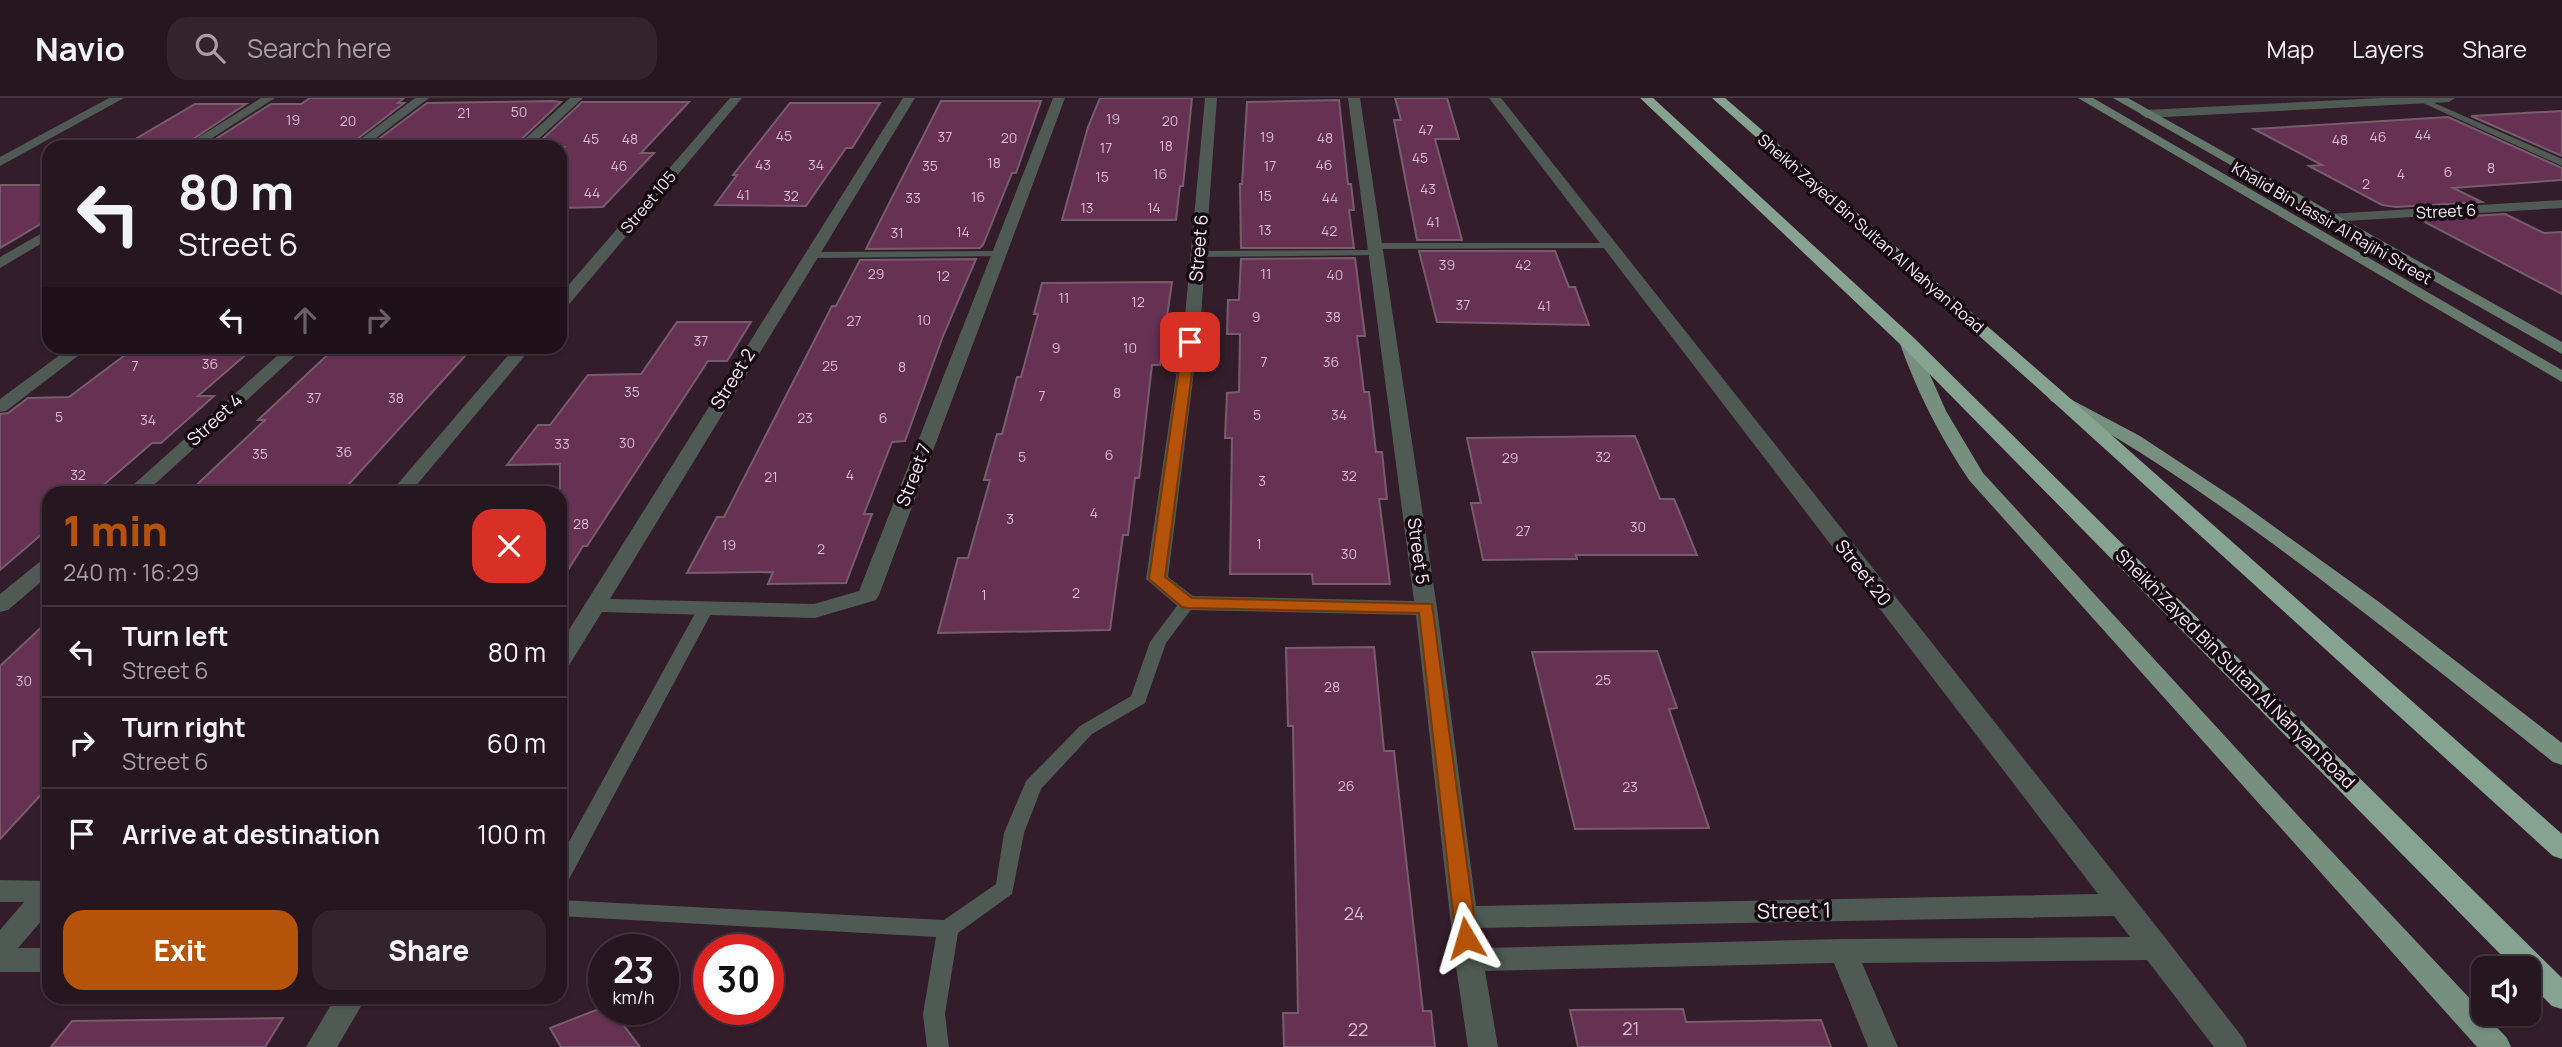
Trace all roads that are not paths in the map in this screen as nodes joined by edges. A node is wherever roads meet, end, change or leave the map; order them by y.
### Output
1 (118, 98) edge
2 (269, 98) edge
3 (423, 98) edge
4 (577, 98) edge
5 (736, 98) edge
6 (909, 98) edge
7 (1059, 98) edge
8 (1211, 98) edge
9 (1354, 98) edge
10 (1495, 98) edge
11 (1630, 98) edge
12 (1646, 98) edge
13 (1717, 98) edge
14 (2084, 98) edge
15 (2119, 98) edge
16 (2449, 98) edge
17 (2417, 99) edge
18 (2146, 114) junction
19 (1674, 126) junction
20 (200, 140) edge
21 (366, 140) edge
22 (530, 140) edge
23 (0, 162) edge
24 (2562, 163) edge
25 (2562, 204) edge
26 (2329, 218) junction
27 (42, 237) edge
28 (1608, 246) junction
29 (1375, 249) junction
30 (1000, 254) junction
31 (1198, 254) junction
32 (811, 255) junction
33 (0, 263) edge
34 (567, 297) edge
35 (1907, 341) junction
36 (2562, 349) edge
37 (72, 354) edge
38 (289, 354) edge
39 (518, 354) edge
40 (2562, 377) edge
41 (2057, 397) junction
42 (0, 407) edge
43 (140, 486) edge
44 (405, 486) edge
45 (42, 570) edge
46 (1188, 603) junction
47 (595, 605) junction
48 (0, 606) edge
49 (706, 608) junction
50 (1426, 608) junction
51 (567, 651) edge
52 (2562, 756) edge
53 (2562, 849) edge
54 (567, 864) edge
55 (0, 891) edge
56 (42, 892) edge
57 (42, 900) edge
58 (2123, 905) junction
59 (567, 908) edge
60 (1464, 917) junction
61 (948, 929) junction
62 (2157, 948) junction
63 (0, 949) edge
64 (1843, 951) junction
65 (42, 960) edge
66 (1469, 960) junction
67 (0, 961) edge
68 (2562, 997) edge
69 (347, 1004) edge
70 (321, 1047) edge
71 (938, 1047) edge
72 (1483, 1047) edge
73 (1882, 1047) edge
74 (2232, 1047) edge
75 (2496, 1047) edge

1 - 23 street
2 - 20 street
3 - 21 street
4 - 22 street
5 - 34 street, Street 105
6 - 32 street, Street 2
7 - 30 street, Street 7
8 - 31 street, Street 6
9 - 29 street, Street 5
10 - 28 street, Street 20
11 - 19 highway
12 - 19 highway, Sheikh Zayed Bin Sultan Al Nahyan Road
13 - 41 highway, Sheikh Zayed Bin Sultan Al Nahyan Road
14 - 40 street, Khalid Bin Jassir Al Rajihi Street
15 - 18 street, Khalid Bin Jassir Al Rajihi Street
16 - 17 street
17 - 18 street
17 - 24 lane
18 - 26 street, Khalid Bin Jassir Al Rajihi Street
19 - 35 highway, Sheikh Zayed Bin Sultan Al Nahyan Road
25 - 26 street, Street 6
26 - 36 street, Khalid Bin Jassir Al Rajihi Street
27 - 33 street
28 - 29 lane
28 - 58 street, Street 20
29 - 31 lane
29 - 50 street, Street 5
30 - 32 lane
30 - 49 street, Street 7
31 - 46 street, Street 6
32 - 47 street, Street 2
35 - 68 highway, Sheikh Zayed Bin Sultan Al Nahyan Road
35 - 75 main road, Sheikh Zayed Bin Sultan Al Nahyan Road
37 - 42 street
38 - 43 street, Street 4
39 - 44 street
41 - 52 main road, Sheikh Zayed Bin Sultan Al Nahyan Road
41 - 53 highway, Sheikh Zayed Bin Sultan Al Nahyan Road
45 - 48 street
46 - 50 street
46 - 61 lane
47 - 49 street, Street 7
47 - 51 street, Street 2
49 - 54 lane
50 - 60 street, Street 5
55 - 56 street
57 - 63 street
58 - 60 street, Street 1
58 - 62 street, Street 20
59 - 61 lane
60 - 66 street, Street 5
61 - 71 lane
62 - 64 street
62 - 74 street, Street 20
64 - 66 street
64 - 73 street
65 - 67 street
66 - 72 street, Street 5
69 - 70 street

